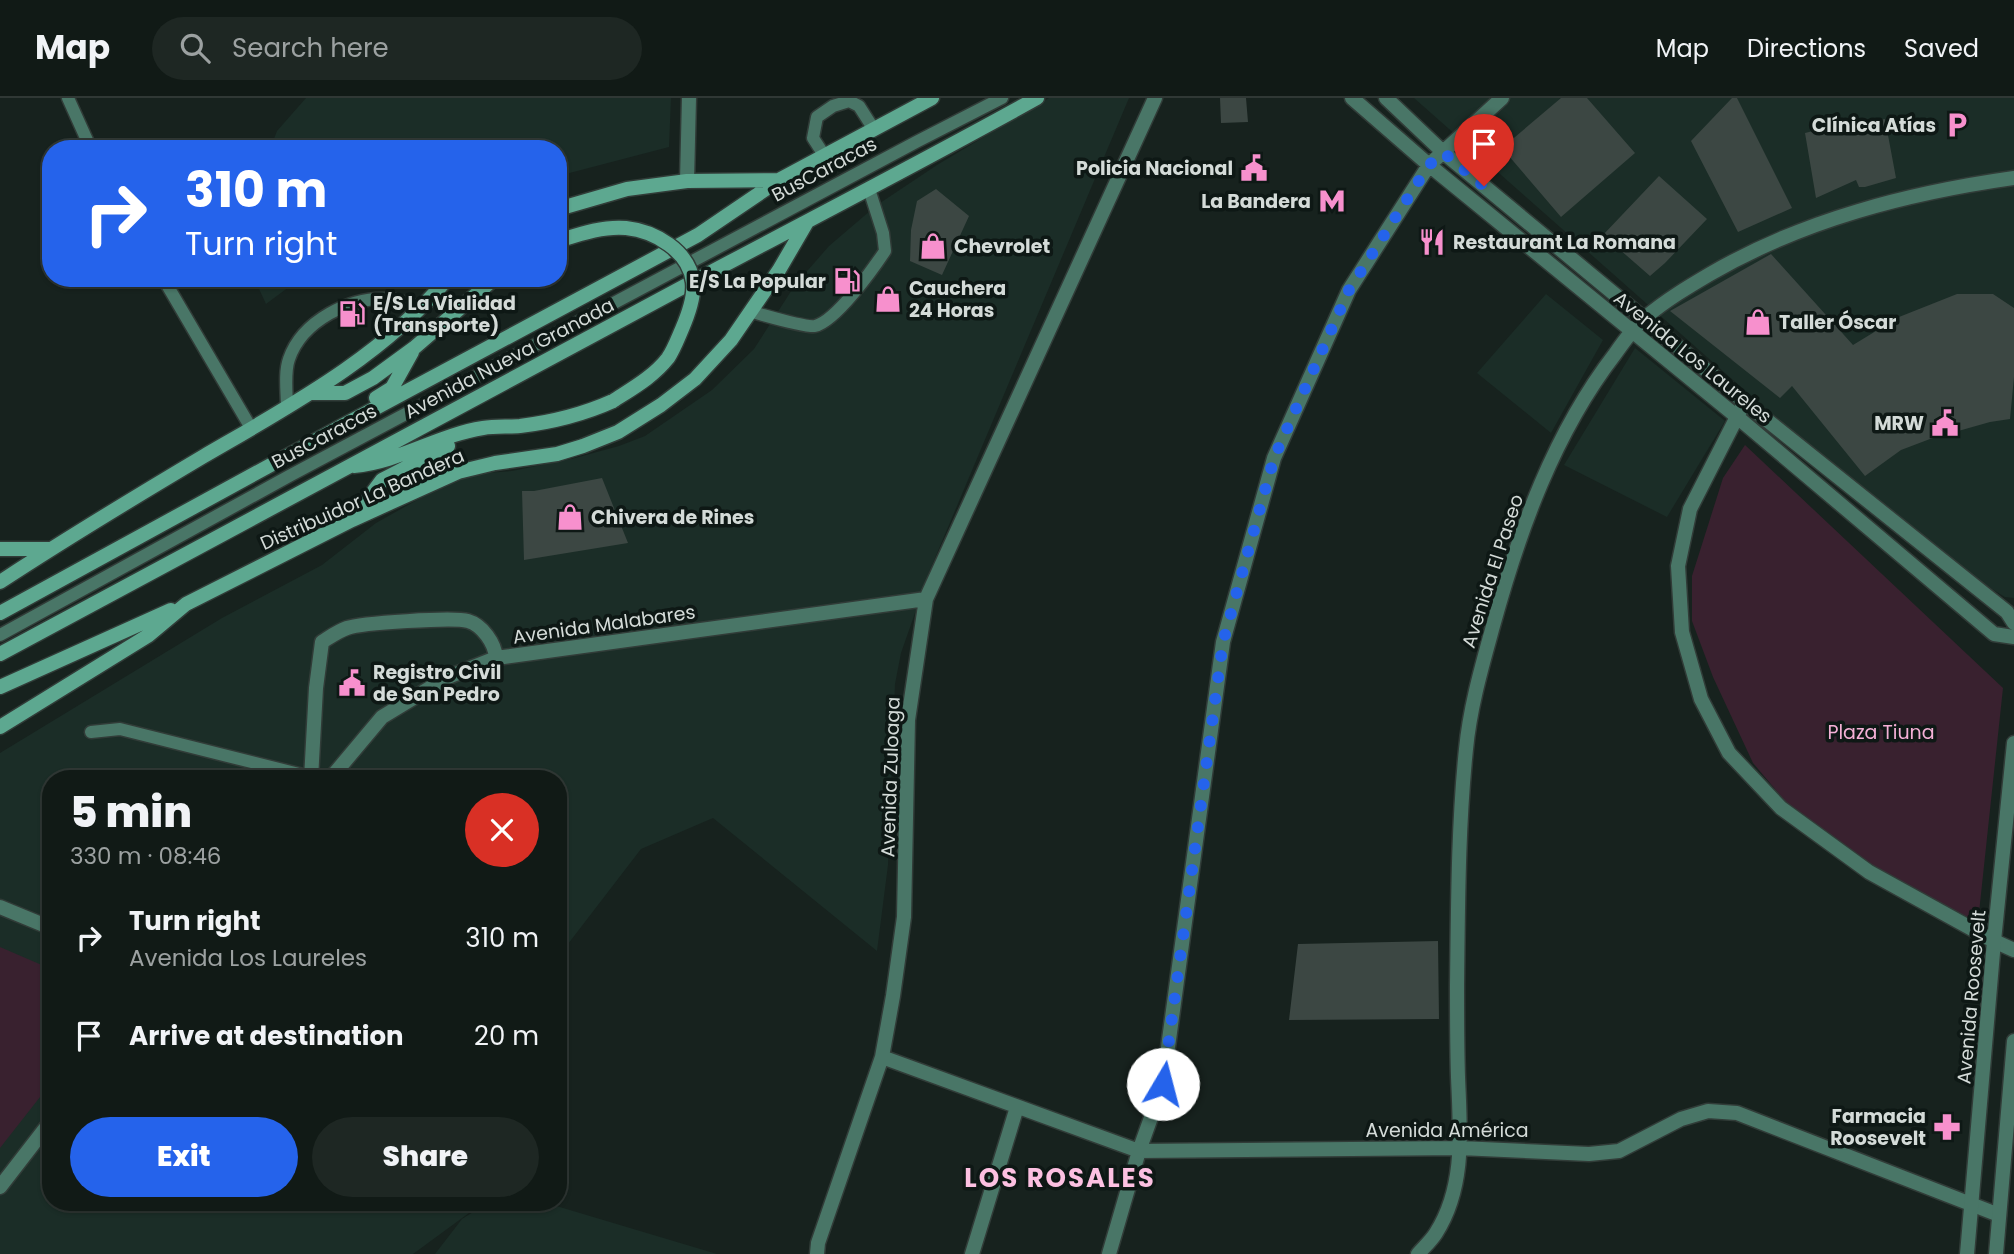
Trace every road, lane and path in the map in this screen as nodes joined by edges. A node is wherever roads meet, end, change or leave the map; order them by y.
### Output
1 (68, 98) edge
2 (689, 98) edge
3 (932, 98) edge
4 (1002, 98) edge
5 (1037, 98) edge
6 (1149, 98) edge
7 (1155, 98) edge
8 (1352, 98) edge
9 (1386, 98) edge
10 (1502, 98) edge
11 (1140, 126) junction
12 (873, 128) junction
13 (87, 140) edge
14 (1444, 153) junction
15 (824, 155) junction
16 (1429, 165) junction
17 (2014, 178) edge
18 (779, 180) junction
19 (687, 181) junction
20 (869, 190) junction
21 (567, 206) edge
22 (808, 220) junction
23 (567, 238) edge
24 (168, 287) edge
25 (440, 287) edge
26 (485, 287) edge
27 (421, 308) junction
28 (751, 312) junction
29 (1645, 318) junction
30 (1632, 332) junction
31 (414, 348) junction
32 (312, 393) junction
33 (1744, 401) junction
34 (286, 408) junction
35 (1736, 416) junction
36 (342, 425) junction
37 (251, 428) junction
38 (482, 428) junction
39 (346, 467) junction
40 (352, 520) junction
41 (0, 549) edge
42 (50, 549) junction
43 (0, 582) edge
44 (926, 599) junction
45 (186, 604) junction
46 (0, 613) edge
47 (2014, 623) edge
48 (0, 635) edge
49 (2014, 637) edge
50 (0, 654) edge
51 (496, 658) junction
52 (0, 687) edge
53 (0, 727) edge
54 (91, 732) dead end
55 (2014, 743) edge
56 (280, 770) edge
57 (311, 770) edge
58 (338, 770) edge
59 (0, 907) edge
60 (42, 924) edge
61 (1994, 942) junction
62 (2014, 950) edge
63 (2014, 1041) edge
64 (882, 1057) junction
65 (1017, 1107) junction
66 (42, 1133) edge
67 (1460, 1148) junction
68 (1139, 1151) junction
69 (0, 1187) edge
70 (1973, 1204) junction
71 (1999, 1215) junction
72 (817, 1254) edge
73 (972, 1254) edge
74 (1109, 1254) edge
75 (1418, 1254) edge
76 (1968, 1254) edge
77 (1996, 1254) edge

1 - 13 lane
2 - 19 street
3 - 12 main road, Avenida Nueva Granada
4 - 48 lane, BusCaracas
5 - 20 main road, Avenida Nueva Granada
6 - 11 street, Avenida Zuloaga
7 - 11 street, Avenida Zuloaga
8 - 16 street, Avenida Los Laureles
9 - 14 street, Avenida Los Laureles
10 - 14 street
11 - 44 street, Avenida Zuloaga
12 - 15 main road, Avenida Nueva Granada
12 - 15 lane
14 - 16 street
14 - 29 street, Avenida Los Laureles
15 - 18 main road, Avenida Nueva Granada
16 - 30 street, Avenida Los Laureles
16 - 68 street
17 - 29 street, Avenida El Paseo
18 - 19 main road
18 - 36 main road, Avenida Nueva Granada
19 - 21 main road
20 - 22 main road, Avenida Nueva Granada
20 - 28 lane
22 - 28 main road, Distribuidor La Bandera
22 - 39 main road, Avenida Nueva Granada
23 - 38 main road, bridge
24 - 37 lane
25 - 27 main road
26 - 31 main road
27 - 32 main road
27 - 34 lane
28 - 40 main road, Distribuidor La Bandera
29 - 30 street, Avenida El Paseo
29 - 33 street, Avenida Los Laureles
30 - 35 street, Avenida Los Laureles
30 - 67 street, Avenida El Paseo
31 - 32 main road
31 - 36 main road
32 - 34 main road
33 - 35 street
33 - 47 street, Avenida Los Laureles
34 - 37 main road
35 - 49 street, Avenida Los Laureles
35 - 61 street
36 - 46 main road, Avenida Nueva Granada
37 - 42 main road
38 - 39 main road
38 - 40 main road
39 - 50 main road, Avenida Nueva Granada
40 - 45 main road, Distribuidor La Bandera
41 - 42 main road
42 - 43 main road
44 - 51 street, Avenida Malabares
44 - 64 street, Avenida Zuloaga
45 - 52 main road
45 - 53 main road, Distribuidor La Bandera
51 - 57 street
51 - 58 street, Avenida Malabares
54 - 56 lane
55 - 61 street, Avenida Roosevelt
59 - 60 street
61 - 62 street
61 - 70 street, Avenida Roosevelt
63 - 71 street
64 - 65 street, Avenida América
64 - 72 street, Avenida Zuloaga
65 - 68 street, Avenida América
65 - 73 street
66 - 69 street
67 - 68 street, Avenida América
67 - 70 street, Avenida América
67 - 75 street, Avenida El Paseo
68 - 74 street
70 - 71 street, Avenida América
70 - 76 street, Avenida Roosevelt
71 - 77 street

